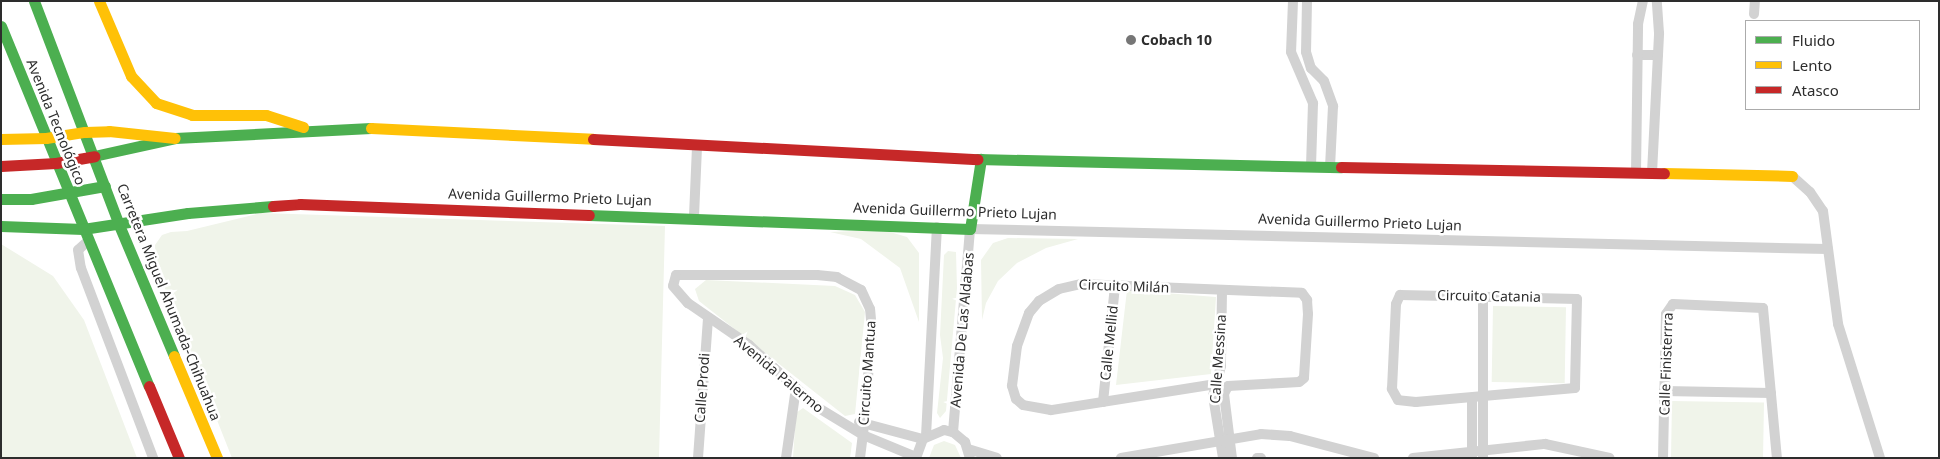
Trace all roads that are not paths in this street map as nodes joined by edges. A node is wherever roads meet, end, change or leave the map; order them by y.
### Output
1 (34, 1) edge
2 (99, 1) edge
3 (1293, 1) edge
4 (1307, 1) edge
5 (1643, 1) edge
6 (1657, 1) edge
7 (1755, 1) edge
8 (1754, 14) dead end
9 (1, 26) edge
10 (1637, 55) junction
11 (1658, 55) junction
12 (1636, 101) junction
13 (1656, 101) junction
14 (307, 129) junction
15 (85, 132) junction
16 (46, 138) junction
17 (175, 138) junction
18 (1, 139) edge
19 (697, 147) junction
20 (94, 156) junction
21 (981, 159) junction
22 (56, 163) junction
23 (1, 166) edge
24 (1311, 166) junction
25 (1330, 167) junction
26 (1636, 173) junction
27 (1652, 173) junction
28 (1792, 176) joint
29 (105, 186) junction
30 (68, 193) junction
31 (1, 199) edge
32 (694, 216) junction
33 (119, 224) junction
34 (1, 226) edge
35 (937, 227) junction
36 (83, 229) junction
37 (970, 229) junction
38 (88, 242) junction
39 (1828, 249) junction
40 (1115, 284) junction
41 (861, 290) joint
42 (1222, 290) junction
43 (1483, 297) junction
44 (708, 319) junction
45 (1216, 384) junction
46 (1233, 384) joint
47 (796, 388) junction
48 (1664, 391) junction
49 (1771, 392) junction
50 (1483, 397) junction
51 (1472, 398) junction
52 (1103, 402) junction
53 (864, 421) junction
54 (848, 424) junction
55 (953, 432) junction
56 (863, 435) junction
57 (925, 438) junction
58 (1225, 438) junction
59 (969, 453) edge
60 (1472, 454) edge
61 (1483, 454) edge
62 (1662, 456) edge
63 (916, 457) edge
64 (153, 458) edge
65 (179, 458) edge
66 (217, 458) edge
67 (698, 458) edge
68 (786, 458) edge
69 (860, 458) edge
70 (997, 458) edge
71 (1120, 458) edge
72 (1223, 458) edge
73 (1232, 458) edge
74 (1256, 458) edge
75 (1261, 458) edge
76 (1374, 458) edge
77 (1413, 458) edge
78 (1610, 458) edge
79 (1777, 458) edge
80 (1880, 458) edge

1 - 15 street, Avenida Tecnológico
2 - 14 street
3 - 24 street
4 - 25 street
5 - 10 street
6 - 11 street
7 - 8 street
9 - 16 street, Avenida Tecnológico
10 - 11 street
10 - 12 street
11 - 13 street
12 - 13 street
12 - 26 street
13 - 27 street
14 - 17 street
14 - 19 street
15 - 16 street
15 - 17 street
15 - 20 street, Avenida Tecnológico
16 - 18 street
16 - 22 street, Avenida Tecnológico
17 - 20 street
19 - 21 street
19 - 32 street
20 - 22 street
20 - 29 street, Carretera Miguel Ahumada-Chihuahua
21 - 24 street
21 - 37 street
22 - 23 street
22 - 30 street, Avenida Tecnológico
24 - 25 street
25 - 26 street
26 - 27 street
27 - 28 street
28 - 39 street
29 - 30 street
29 - 33 street, Carretera Miguel Ahumada-Chihuahua
30 - 31 street
30 - 36 street, Avenida Tecnológico
32 - 33 street, Avenida Guillermo Prieto Lujan
32 - 35 street, Avenida Guillermo Prieto Lujan
33 - 36 street, Avenida Guillermo Prieto Lujan
33 - 66 street, Carretera Miguel Ahumada-Chihuahua
34 - 36 street, Avenida Guillermo Prieto Lujan
35 - 37 street, Avenida Guillermo Prieto Lujan
35 - 57 street
36 - 38 street, Avenida Tecnológico
37 - 39 street, Avenida Guillermo Prieto Lujan
37 - 55 street, Avenida De Las Aldabas
38 - 64 street
38 - 65 street, Avenida Tecnológico
39 - 80 street
40 - 42 street, Circuito Milán
40 - 52 street, Calle Mellid
40 - 52 street, Circuito Milán
41 - 44 street, Avenida Palermo
41 - 53 street, Circuito Mantua
42 - 45 street, Calle Messina
42 - 46 street, Circuito Milán
43 - 50 street
43 - 50 street, Circuito Catania
43 - 51 street, Circuito Catania
44 - 47 street, Avenida Palermo
44 - 67 street, Calle Prodi
45 - 52 street, Circuito Milán
45 - 58 street, Calle Messina
46 - 58 street, Calle Messina
47 - 54 street, Avenida Palermo
47 - 68 street
48 - 49 street
48 - 49 street, Calle Finisterrra
48 - 62 street, Calle Finisterrra
49 - 79 street, Calle Finisterrra
50 - 51 street, Circuito Catania
50 - 61 street
51 - 60 street
53 - 54 street
53 - 56 street, Circuito Mantua
53 - 57 street
54 - 56 street, Avenida Palermo
55 - 57 street
55 - 59 street
56 - 63 street, Avenida Palermo
56 - 69 street, Circuito Mantua
57 - 63 street
58 - 71 street
58 - 72 street, Calle Messina
58 - 73 street, Calle Messina
58 - 76 street
59 - 70 street
60 - 61 street
60 - 77 street
61 - 78 street
74 - 75 street

